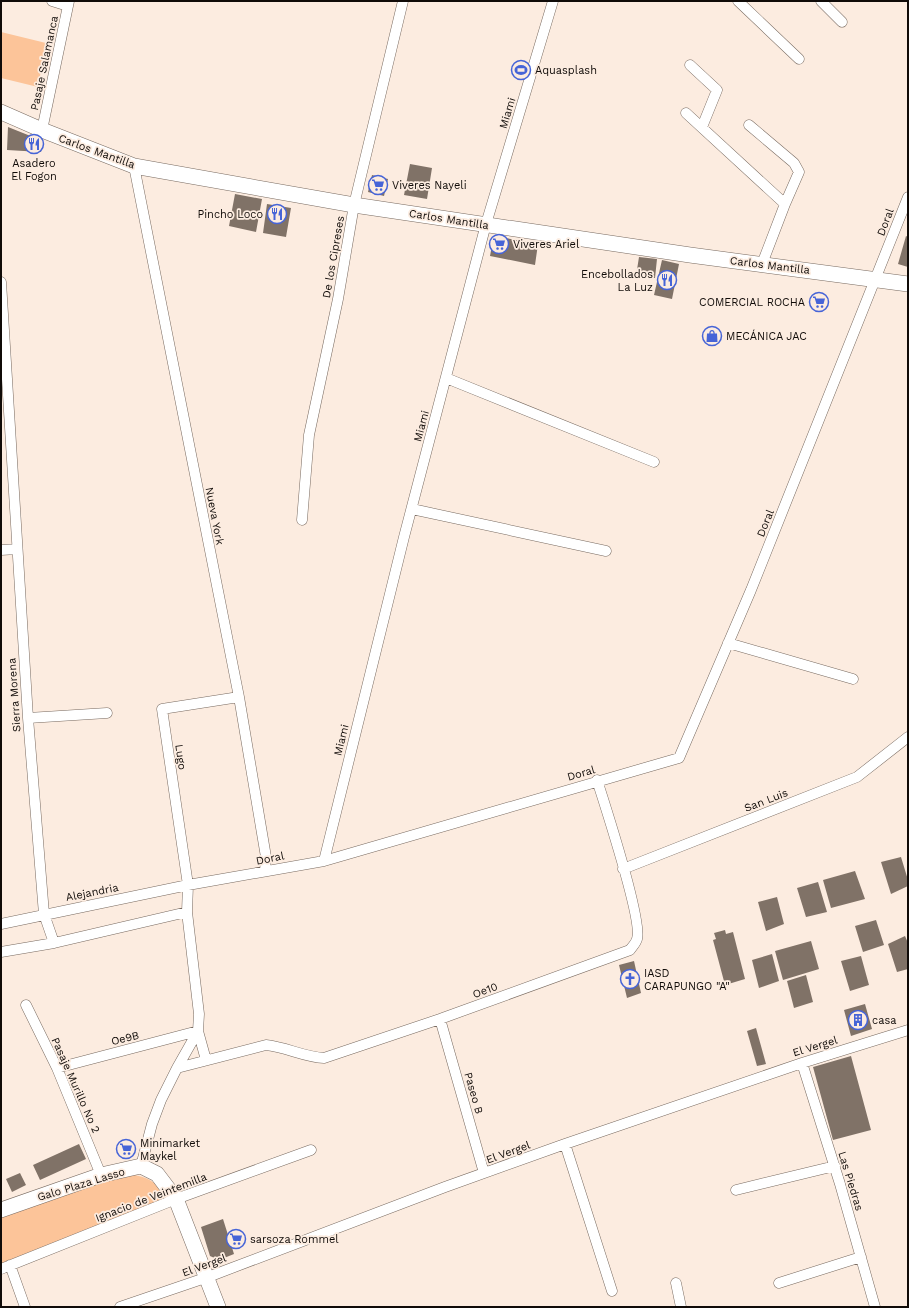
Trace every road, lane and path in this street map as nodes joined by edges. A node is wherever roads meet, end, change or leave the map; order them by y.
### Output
1 (52, 1) edge
2 (403, 1) edge
3 (553, 1) edge
4 (738, 1) edge
5 (820, 1) edge
6 (69, 3) edge
7 (842, 22) dead end
8 (799, 59) dead end
9 (690, 64) dead end
10 (1, 112) edge
11 (686, 113) dead end
12 (749, 125) dead end
13 (702, 127) junction
14 (42, 130) junction
15 (134, 166) junction
16 (908, 196) edge
17 (785, 204) junction
18 (354, 205) junction
19 (486, 224) junction
20 (762, 264) junction
21 (876, 279) junction
22 (1, 282) edge
23 (908, 284) edge
24 (2, 303) edge
25 (446, 378) junction
26 (654, 462) dead end
27 (412, 509) junction
28 (302, 520) dead end
29 (17, 548) junction
30 (1, 550) edge
31 (606, 551) dead end
32 (728, 643) junction
33 (853, 680) dead end
34 (239, 697) junction
35 (107, 713) dead end
36 (28, 718) junction
37 (908, 737) edge
38 (597, 780) junction
39 (324, 861) junction
40 (623, 869) junction
41 (265, 872) junction
42 (188, 885) junction
43 (187, 912) junction
44 (44, 914) junction
45 (1, 924) edge
46 (54, 943) junction
47 (1, 952) edge
48 (26, 1005) dead end
49 (440, 1019) junction
50 (908, 1030) edge
51 (198, 1031) junction
52 (206, 1060) junction
53 (802, 1063) junction
54 (57, 1068) junction
55 (177, 1068) junction
56 (565, 1144) junction
57 (311, 1150) dead end
58 (141, 1166) junction
59 (835, 1166) junction
60 (484, 1173) junction
61 (101, 1175) junction
62 (736, 1190) dead end
63 (176, 1199) junction
64 (1, 1210) edge
65 (861, 1257) junction
66 (6, 1267) edge
67 (208, 1277) junction
68 (676, 1283) dead end
69 (779, 1283) dead end
70 (612, 1291) dead end
71 (137, 1304) edge
72 (25, 1307) edge
73 (120, 1307) edge
74 (218, 1307) edge
75 (681, 1307) edge
76 (875, 1307) edge

1 - 6 street
2 - 18 street, De los Cipreses
3 - 19 street, Miami
4 - 8 street
5 - 7 street
6 - 14 street, Pasaje Salamanca
9 - 13 street
10 - 14 street, Carlos Mantilla
11 - 13 street
12 - 17 street
13 - 17 street
14 - 15 street, Carlos Mantilla
15 - 18 street, Carlos Mantilla
15 - 34 street, Nueva York
16 - 21 street, Doral
17 - 20 street
18 - 19 street, Carlos Mantilla
18 - 28 street, De los Cipreses
19 - 20 street, Carlos Mantilla
19 - 25 street, Miami
20 - 21 street, Carlos Mantilla
21 - 23 street, Carlos Mantilla
21 - 32 street, Doral
22 - 24 street, Sierra Morena
24 - 29 street, Sierra Morena
25 - 26 street
25 - 27 street, Miami
27 - 31 street
27 - 39 street, Miami
29 - 30 street
29 - 36 street, Sierra Morena
32 - 33 street
32 - 38 street, Doral
34 - 41 street, Nueva York
34 - 42 street, Lugo
35 - 36 street
36 - 44 street, Sierra Morena
37 - 40 street, San Luis
38 - 39 street, Doral
38 - 40 street, Oe10
39 - 41 street, Doral
40 - 49 street, Oe10
41 - 42 street, Doral
42 - 43 street
42 - 44 street, Alejandria
43 - 46 street
43 - 51 street
44 - 45 street, Alejandria
44 - 46 street, Sierra Morena
46 - 47 street
48 - 54 street, Pasaje Murillo No 2
49 - 52 street, Oe10
49 - 60 street, Paseo B
50 - 53 street, El Vergel
51 - 52 street
51 - 54 street, Oe9B
51 - 55 street
52 - 55 street, Oe10
53 - 56 street, El Vergel
53 - 59 street, Las Piedras
54 - 61 street, Pasaje Murillo No 2
55 - 58 street
56 - 60 street, El Vergel
56 - 70 street
57 - 63 street, Ignacio de Veintemilla
58 - 61 street, Galo Plaza Lasso
58 - 63 street
59 - 62 street
59 - 65 street, Las Piedras
60 - 67 street, El Vergel
61 - 64 street, Galo Plaza Lasso
63 - 66 street, Ignacio de Veintemilla
63 - 67 street
65 - 69 street
65 - 76 street, Las Piedras
66 - 72 street
67 - 71 street, El Vergel
67 - 74 street
68 - 75 street
71 - 73 street, El Vergel

